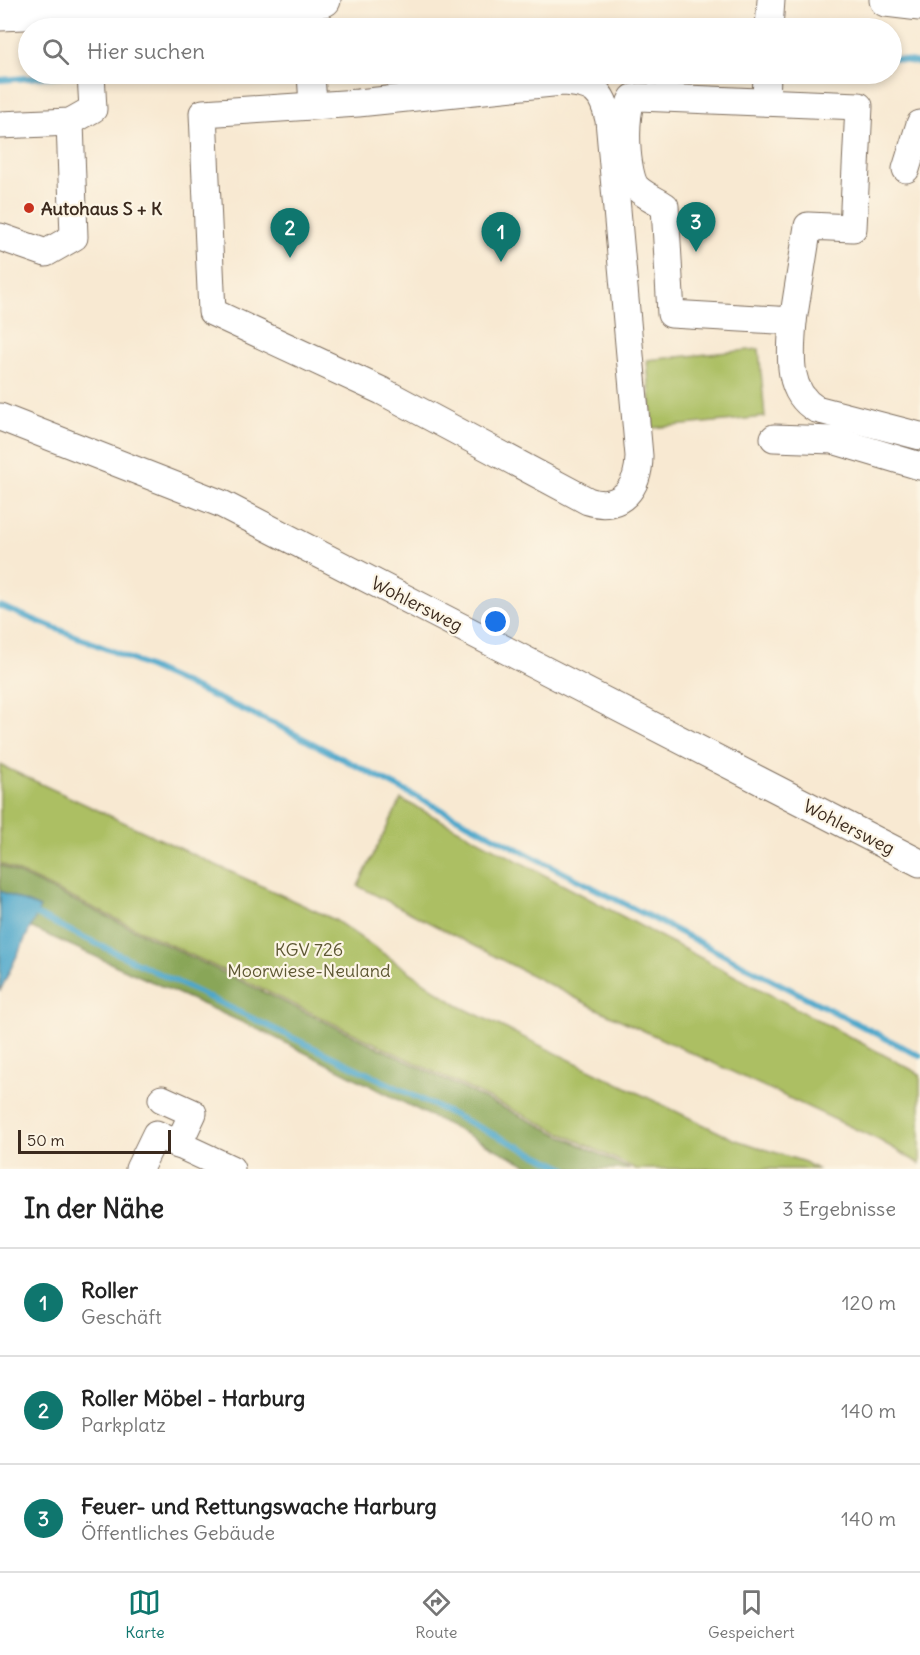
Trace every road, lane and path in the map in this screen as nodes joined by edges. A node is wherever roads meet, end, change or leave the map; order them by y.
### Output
1 (324, 0) edge
2 (771, 0) edge
3 (886, 0) edge
4 (268, 1) edge
5 (309, 1) edge
6 (920, 4) edge
7 (0, 14) edge
8 (70, 18) edge
9 (98, 18) edge
10 (310, 18) edge
11 (770, 18) edge
12 (312, 84) edge
13 (540, 84) edge
14 (576, 84) edge
15 (767, 85) edge
16 (92, 86) edge
17 (313, 105) junction
18 (70, 122) junction
19 (920, 124) edge
20 (0, 125) edge
21 (906, 169) dead end
22 (0, 237) edge
23 (793, 321) junction
24 (0, 417) edge
25 (920, 436) edge
26 (774, 438) dead end
27 (920, 466) edge
28 (920, 863) edge
29 (162, 1099) dead end
30 (178, 1145) junction
31 (139, 1169) edge
32 (231, 1169) edge

1 - 5 main road
2 - 11 street
3 - 6 main road
4 - 5 main road
4 - 9 main road
5 - 10 street
7 - 8 main road
12 - 17 street
13 - 17 street
14 - 17 street
15 - 23 street
15 - 23 street
16 - 18 street
18 - 20 street
18 - 22 street
19 - 21 street
23 - 25 street
24 - 28 street, Wohlersweg
26 - 27 street
29 - 30 street
30 - 31 street
30 - 32 street

